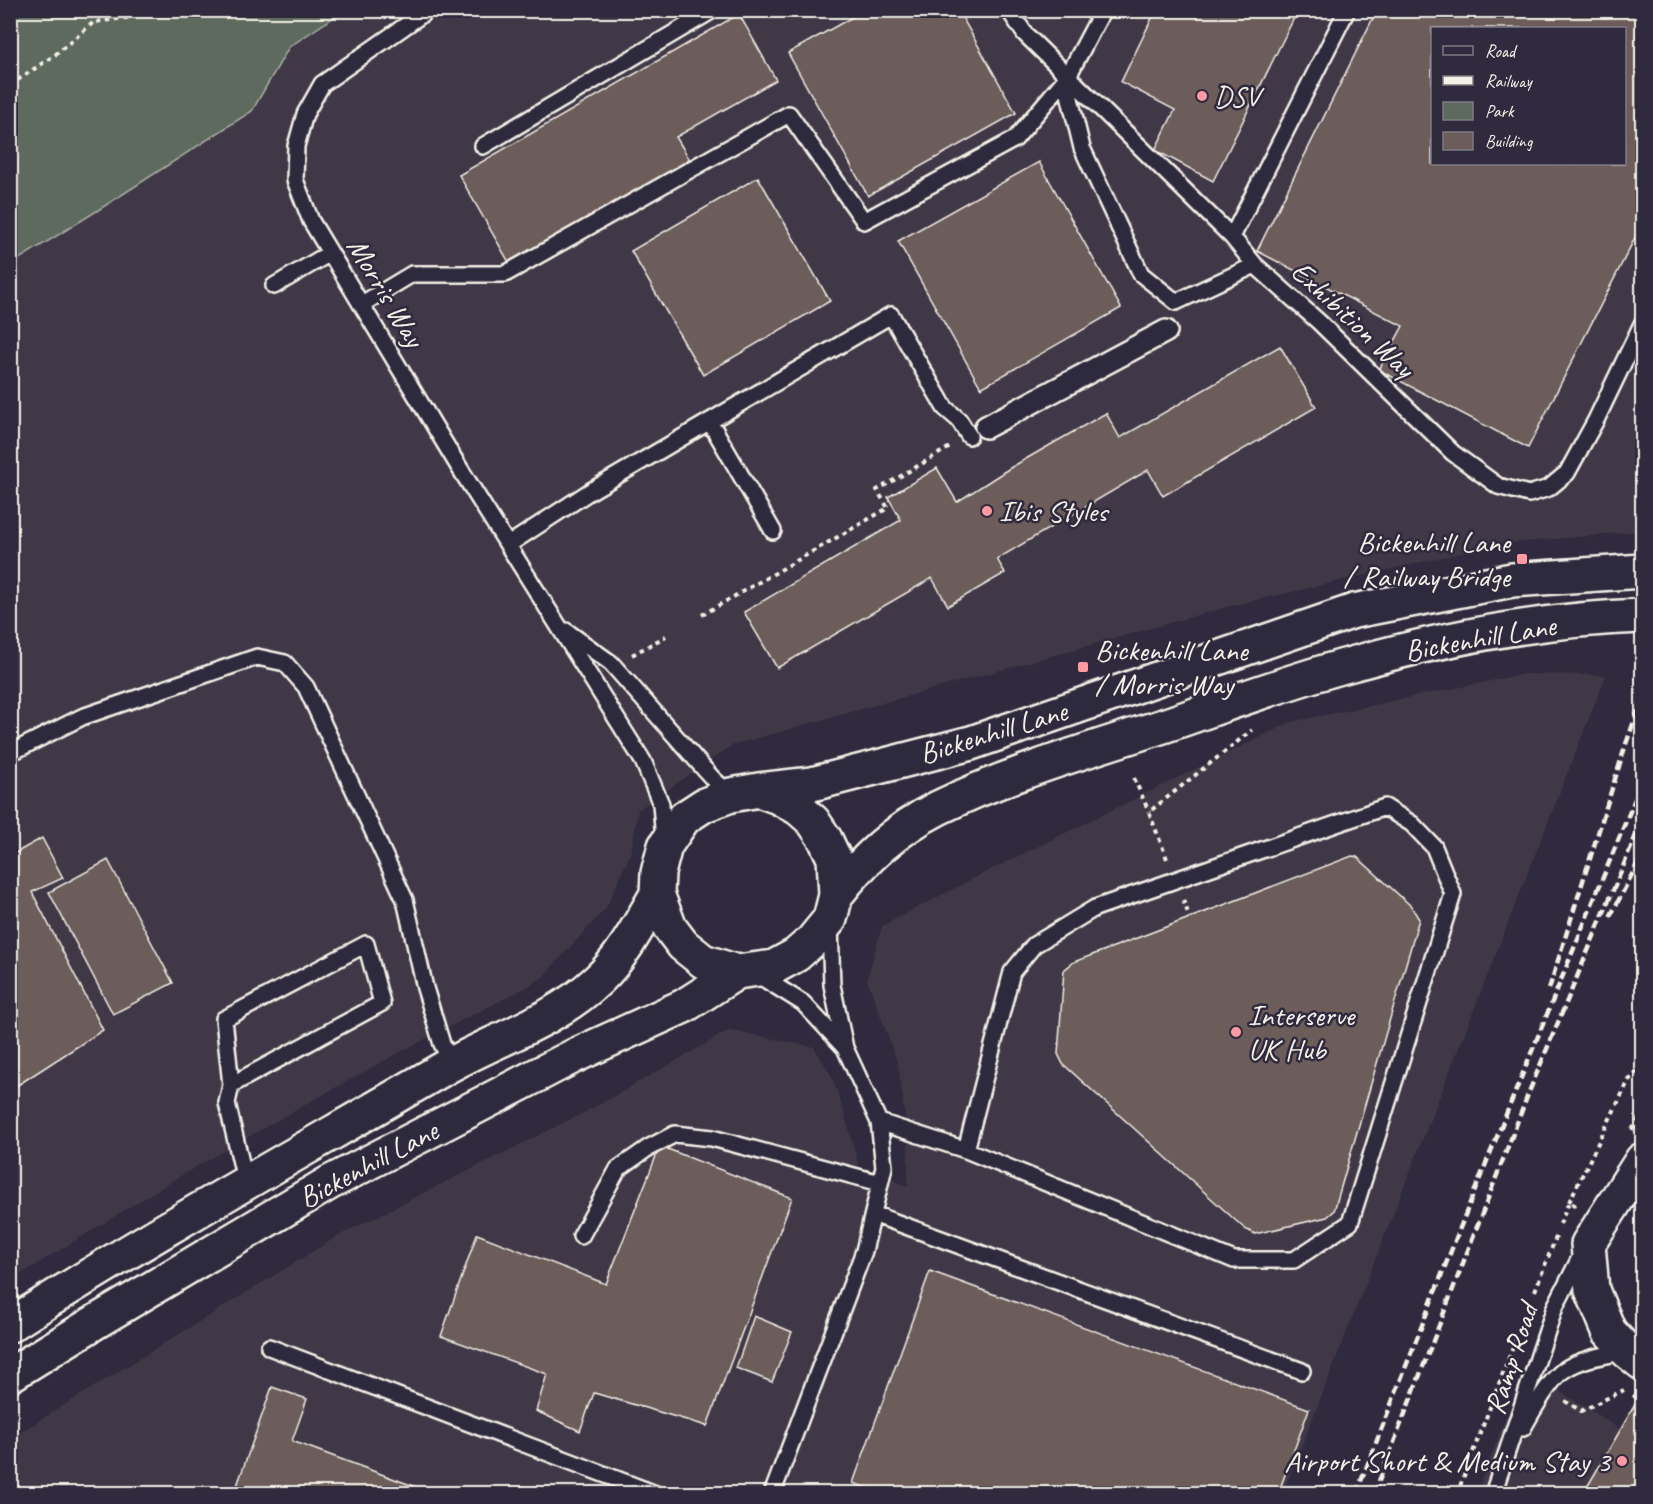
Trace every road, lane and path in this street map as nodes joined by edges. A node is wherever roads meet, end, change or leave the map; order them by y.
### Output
1 (169, 10) edge
2 (428, 10) edge
3 (713, 10) edge
4 (1009, 10) edge
5 (1102, 10) edge
6 (1347, 10) edge
7 (1068, 76) junction
8 (10, 85) edge
9 (483, 146) dead end
10 (1232, 237) junction
11 (330, 253) junction
12 (1255, 265) junction
13 (274, 286) dead end
14 (362, 304) junction
15 (1642, 324) edge
16 (1166, 331) dead end
17 (710, 422) junction
18 (977, 431) junction
19 (773, 531) dead end
20 (508, 545) junction
21 (1637, 571) edge
22 (702, 615) dead end
23 (1629, 617) edge
24 (559, 626) junction
25 (666, 636) dead end
26 (626, 658) dead end
27 (1255, 728) dead end
28 (10, 753) edge
29 (1134, 778) dead end
30 (745, 793) junction
31 (1149, 812) junction
32 (665, 846) junction
33 (1175, 880) junction
34 (657, 894) junction
35 (833, 907) junction
36 (1190, 918) dead end
37 (745, 971) junction
38 (845, 1047) junction
39 (452, 1064) junction
40 (1642, 1066) edge
41 (231, 1085) junction
42 (879, 1122) junction
43 (966, 1150) junction
44 (1642, 1160) edge
45 (880, 1183) junction
46 (246, 1184) junction
47 (1569, 1203) junction
48 (1582, 1209) dead end
49 (873, 1215) junction
50 (1560, 1225) dead end
51 (581, 1236) dead end
52 (1556, 1236) dead end
53 (1588, 1244) junction
54 (1534, 1292) dead end
55 (1526, 1314) dead end
56 (10, 1325) edge
57 (269, 1347) dead end
58 (1635, 1357) edge
59 (1302, 1371) dead end
60 (10, 1375) edge
61 (1642, 1401) edge
62 (1581, 1411) dead end
63 (1505, 1460) junction
64 (656, 1494) edge
65 (772, 1494) edge
66 (1457, 1494) edge
67 (1493, 1494) edge

1 - 8 path
2 - 11 lane, Morris Way
3 - 9 lane
4 - 7 lane, Exhibition Way
5 - 7 lane
6 - 10 lane
7 - 10 lane, Exhibition Way
7 - 12 lane
7 - 14 lane
10 - 12 lane, Exhibition Way
11 - 13 lane
11 - 14 lane, Morris Way
12 - 15 lane, Exhibition Way
14 - 20 lane, Morris Way
16 - 18 street
17 - 18 lane
17 - 19 lane
17 - 20 lane
18 - 22 path
20 - 24 lane, Morris Way
21 - 30 main road, Bickenhill Lane
23 - 35 main road, Bickenhill Lane
24 - 30 lane
24 - 32 lane, Morris Way
25 - 26 path
27 - 31 path
28 - 39 lane
29 - 31 path
30 - 32 main road
30 - 35 main road
31 - 33 path
32 - 34 main road
33 - 36 path
33 - 43 lane
33 - 43 lane
34 - 37 main road
34 - 39 main road, Bickenhill Lane
35 - 37 main road
35 - 38 lane
37 - 38 lane
37 - 60 main road, Bickenhill Lane
38 - 42 lane
39 - 46 main road, Bickenhill Lane
40 - 47 path
41 - 41 lane
41 - 46 lane
42 - 43 lane
42 - 45 lane
44 - 53 main road
45 - 49 lane
45 - 51 lane
46 - 56 main road, Bickenhill Lane
47 - 48 path
47 - 50 path
49 - 59 lane
49 - 65 lane
52 - 54 path
53 - 58 main road
53 - 63 lane, Ramp Road
55 - 66 path
57 - 64 lane
58 - 63 lane
61 - 62 path
63 - 67 lane, Ramp Road

